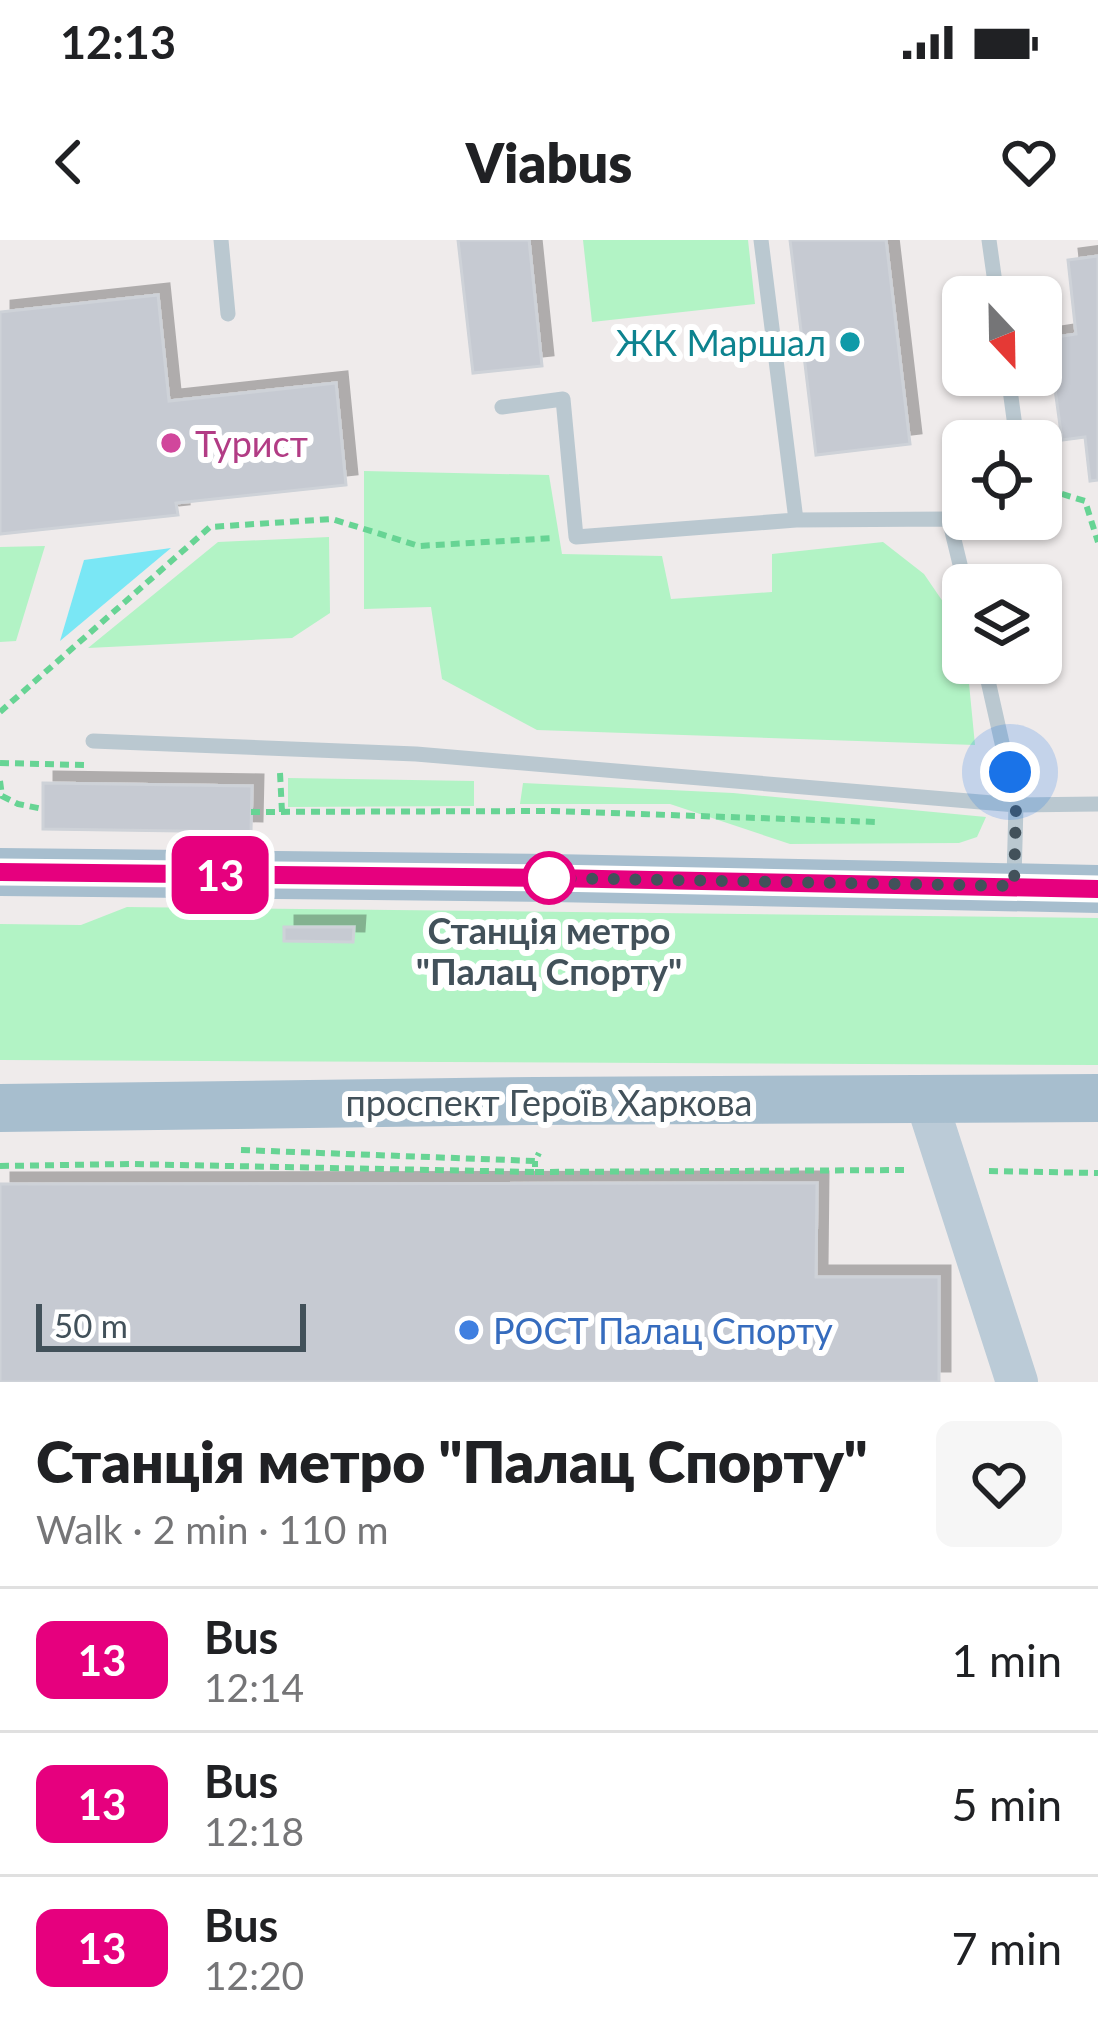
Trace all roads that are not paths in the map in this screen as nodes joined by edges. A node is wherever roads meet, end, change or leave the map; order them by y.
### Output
1 (221, 240) edge
2 (761, 240) edge
3 (989, 240) edge
4 (994, 276) edge
5 (228, 314) dead end
6 (502, 406) dead end
7 (942, 516) edge
8 (796, 520) junction
9 (989, 684) edge
10 (93, 741) dead end
11 (1098, 788) edge
12 (1073, 804) junction
13 (1098, 804) edge
14 (1016, 806) junction
15 (0, 872) edge
16 (1014, 886) junction
17 (1098, 889) edge
18 (1098, 1098) edge
19 (926, 1100) junction
20 (0, 1108) edge
21 (1017, 1382) edge

1 - 5 lane
2 - 8 lane
3 - 4 lane
6 - 8 lane
7 - 8 lane
9 - 14 lane
10 - 14 lane
11 - 12 lane
12 - 13 lane
12 - 14 lane
14 - 16 lane
15 - 16 main road
16 - 17 main road
18 - 19 main road, проспект Героїв Харкова
19 - 20 main road, проспект Героїв Харкова
19 - 21 street

